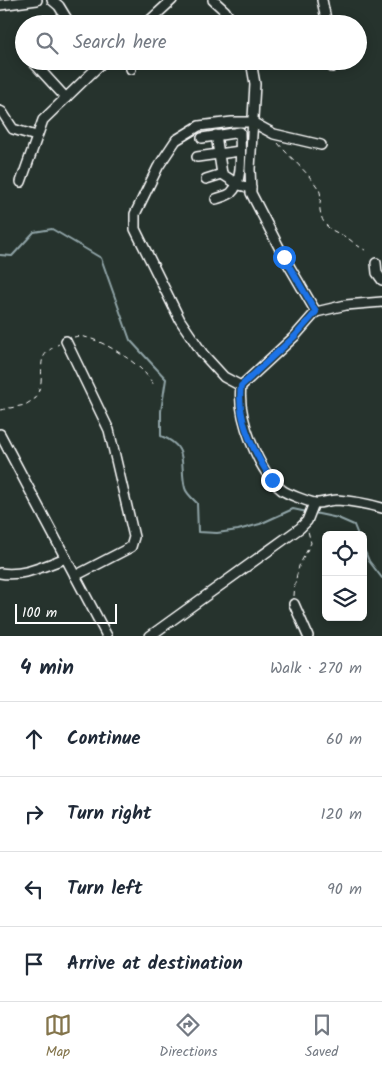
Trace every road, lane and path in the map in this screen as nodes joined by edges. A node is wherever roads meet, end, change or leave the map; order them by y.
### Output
1 (37, 0) edge
2 (52, 0) edge
3 (172, 0) edge
4 (213, 0) edge
5 (322, 0) edge
6 (3, 3) edge
7 (65, 15) edge
8 (156, 15) edge
9 (227, 15) edge
10 (326, 15) edge
11 (40, 70) edge
12 (95, 70) edge
13 (253, 70) edge
14 (66, 98) junction
15 (0, 111) edge
16 (252, 122) junction
17 (274, 134) junction
18 (216, 135) junction
19 (36, 136) junction
20 (202, 138) dead end
21 (322, 145) dead end
22 (240, 151) junction
23 (219, 154) junction
24 (197, 157) dead end
25 (222, 174) junction
26 (206, 179) dead end
27 (21, 182) dead end
28 (238, 184) junction
29 (251, 188) junction
30 (216, 199) dead end
31 (365, 250) dead end
32 (376, 263) dead end
33 (382, 280) edge
34 (382, 302) edge
35 (316, 312) junction
36 (66, 341) dead end
37 (241, 386) junction
38 (0, 434) edge
39 (314, 503) junction
40 (382, 508) edge
41 (302, 526) junction
42 (66, 558) junction
43 (0, 573) edge
44 (75, 576) junction
45 (294, 604) joint
46 (107, 636) edge
47 (150, 636) edge
48 (308, 636) edge

1 - 6 street
2 - 7 street
3 - 8 street
4 - 9 street
5 - 10 street
11 - 14 street
12 - 14 street
13 - 16 street
14 - 19 street
15 - 19 street
16 - 17 street
16 - 29 street
16 - 37 street
17 - 21 street
17 - 31 path
18 - 20 street
18 - 22 street
18 - 23 street
19 - 27 street
22 - 23 street
22 - 28 street
23 - 24 street
23 - 25 street
25 - 26 street
25 - 28 street
28 - 29 street
28 - 30 street
29 - 35 street
32 - 33 street
34 - 35 street
35 - 37 street
36 - 44 street
37 - 39 street
38 - 42 street
39 - 40 street
39 - 41 street
41 - 45 path
41 - 47 street
42 - 43 street
42 - 44 street
44 - 46 street
45 - 48 street

